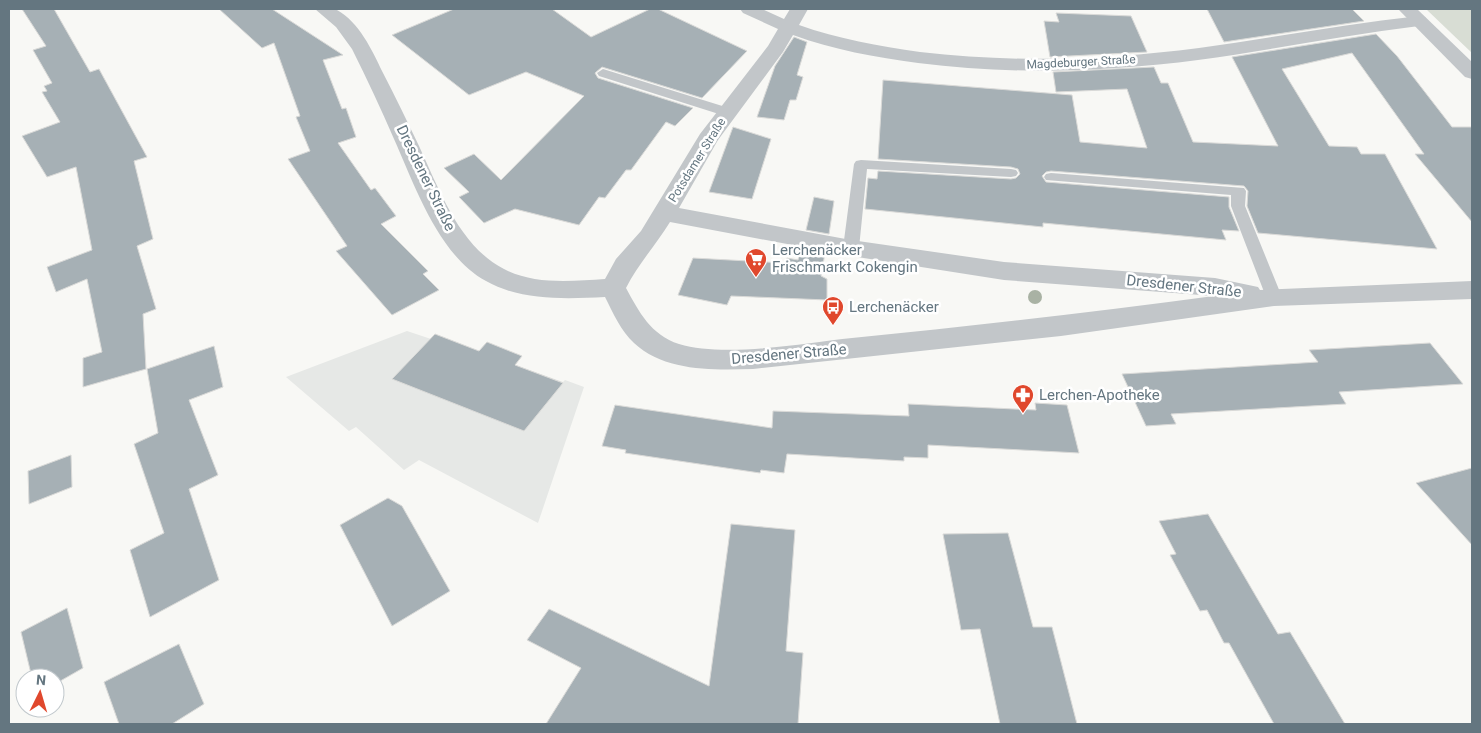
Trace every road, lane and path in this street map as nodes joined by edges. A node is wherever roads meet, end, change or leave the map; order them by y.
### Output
1 (324, 9) edge
2 (749, 9) edge
3 (799, 9) edge
4 (1413, 15) edge
5 (787, 28) junction
6 (603, 73) dead end
7 (1472, 73) edge
8 (727, 112) junction
9 (1011, 173) dead end
10 (1051, 177) dead end
11 (664, 213) junction
12 (851, 248) junction
13 (1004, 271) junction
14 (613, 288) junction
15 (1472, 290) edge
16 (1274, 297) junction
17 (1167, 312) junction

1 - 14 street, Dresdener Straße
2 - 5 street, Magdeburger Straße
3 - 5 street, Potsdamer Straße
4 - 5 street, Magdeburger Straße
4 - 7 street
5 - 8 street, Potsdamer Straße
6 - 8 lane
8 - 11 street, Potsdamer Straße
9 - 12 lane
10 - 16 lane
11 - 12 street, Dresdener Straße
11 - 14 street, Potsdamer Straße
12 - 13 street, Dresdener Straße
13 - 16 street, Dresdener Straße
13 - 17 street, Dresdener Straße
14 - 17 street, Dresdener Straße
15 - 16 street, Dresdener Straße
16 - 17 street, Dresdener Straße

